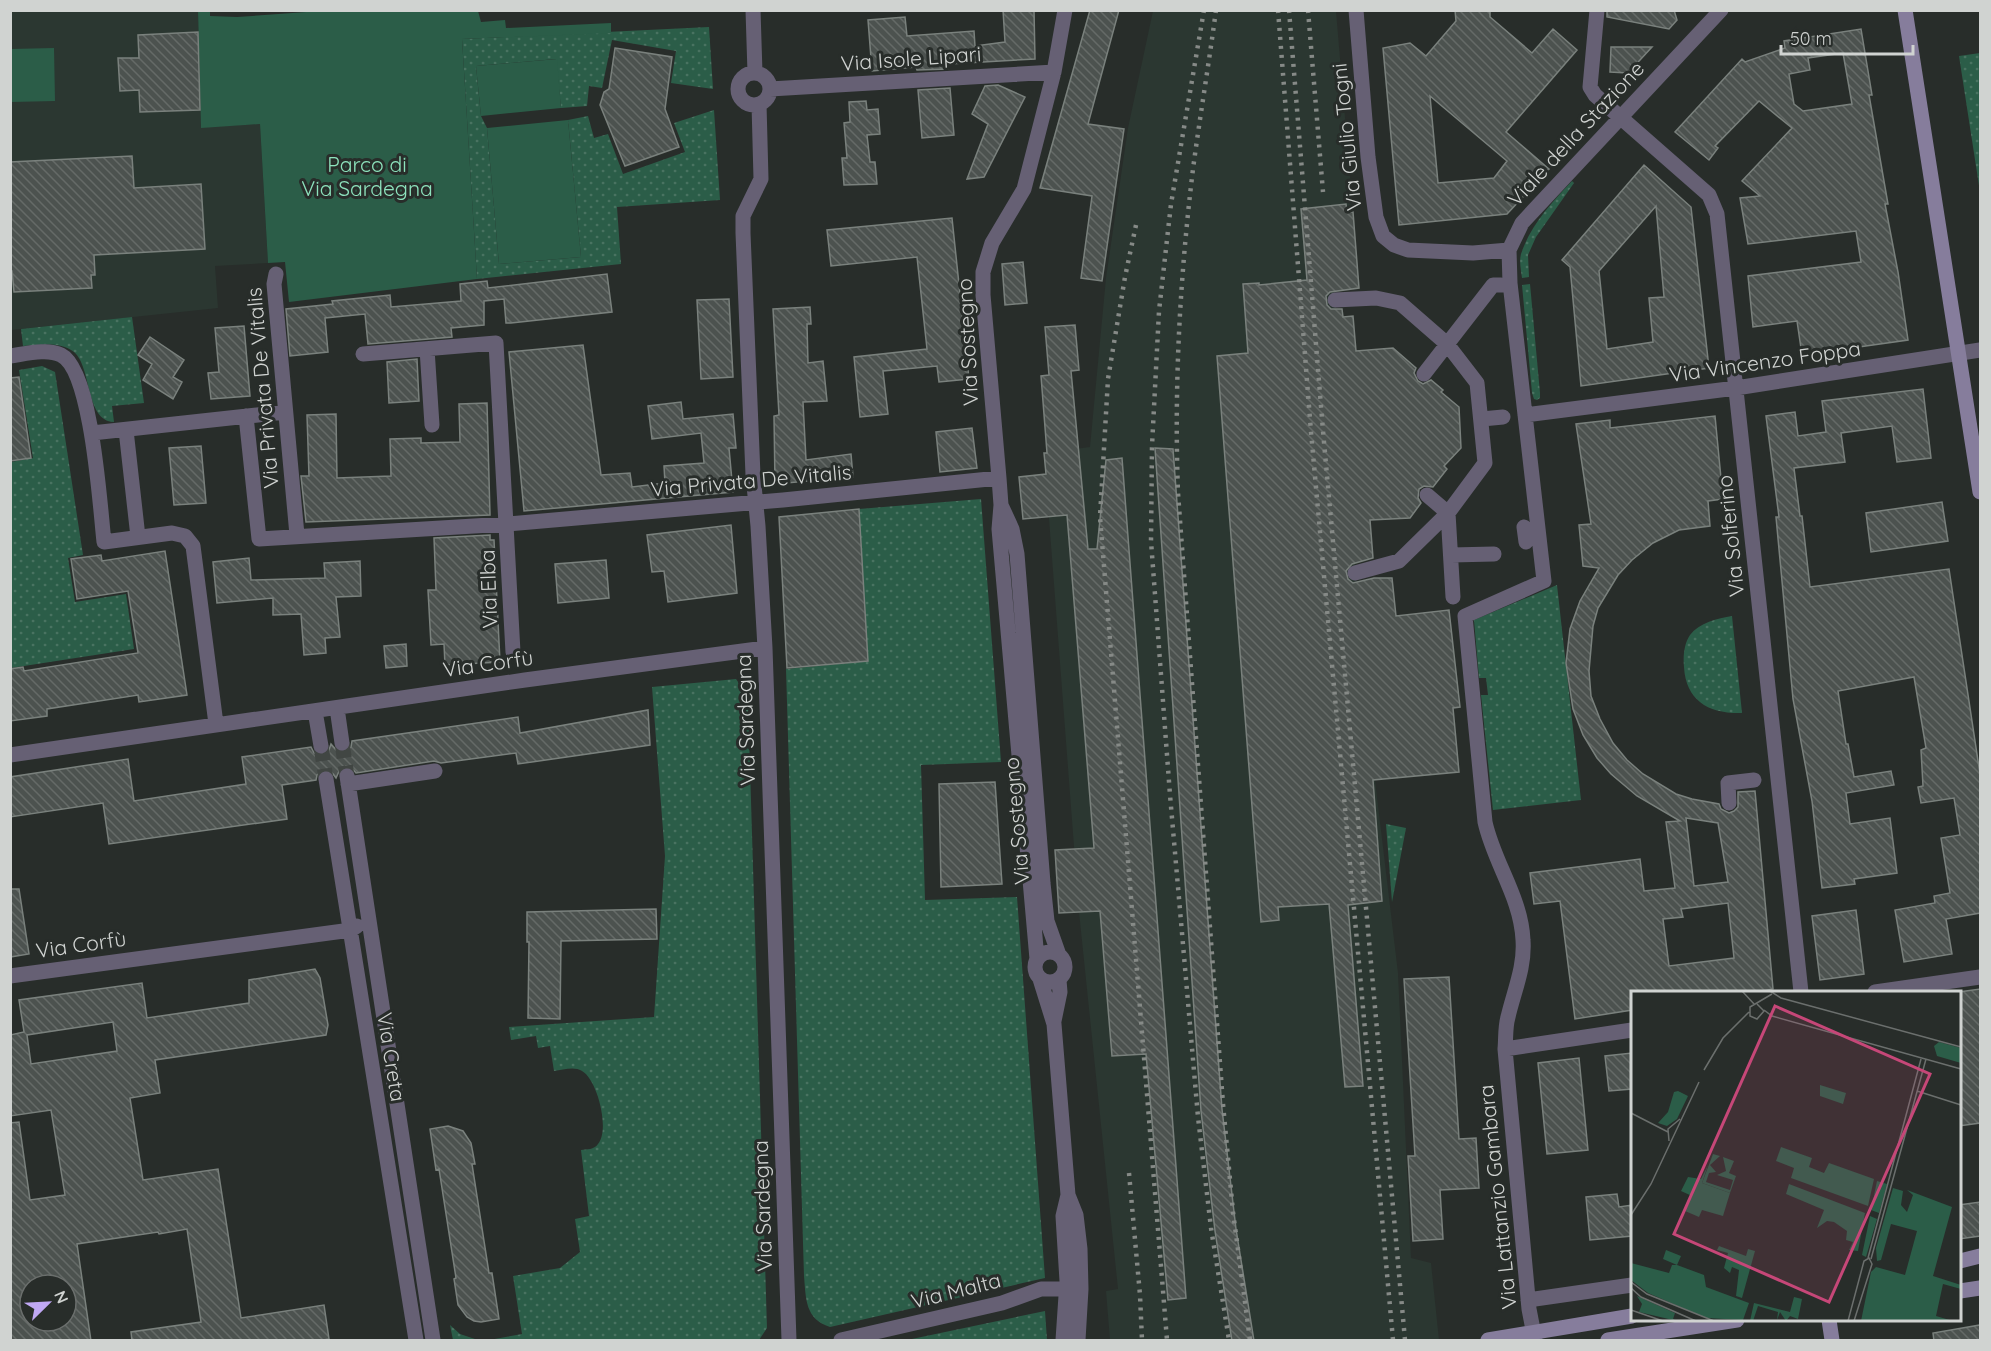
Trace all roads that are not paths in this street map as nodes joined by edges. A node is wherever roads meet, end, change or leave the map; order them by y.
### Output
1 (753, 10) edge
2 (1065, 10) edge
3 (1356, 10) edge
4 (1597, 10) edge
5 (1721, 10) edge
6 (1905, 11) edge
7 (1054, 72) junction
8 (755, 73) junction
9 (770, 90) junction
10 (759, 104) junction
11 (1620, 117) junction
12 (1509, 250) junction
13 (276, 274) dead end
14 (1501, 285) dead end
15 (1335, 300) dead end
16 (1447, 344) junction
17 (427, 349) junction
18 (1980, 350) edge
19 (363, 354) dead end
20 (1959, 354) junction
21 (10, 356) edge
22 (1424, 374) dead end
23 (1736, 388) junction
24 (285, 412) junction
25 (1525, 415) junction
26 (246, 416) junction
27 (1503, 417) dead end
28 (1482, 420) junction
29 (432, 424) dead end
30 (126, 430) junction
31 (92, 433) junction
32 (999, 477) junction
33 (1980, 492) edge
34 (1427, 495) dead end
35 (755, 503) junction
36 (1001, 506) junction
37 (1448, 513) junction
38 (507, 524) junction
39 (297, 535) junction
40 (138, 537) junction
41 (1494, 554) dead end
42 (1451, 555) junction
43 (1355, 573) dead end
44 (1453, 597) dead end
45 (765, 648) junction
46 (513, 652) dead end
47 (337, 708) junction
48 (315, 711) junction
49 (216, 724) junction
50 (342, 743) tunnel mouth
51 (321, 746) tunnel mouth
52 (10, 755) edge
53 (435, 771) dead end
54 (326, 779) tunnel mouth
55 (1754, 780) dead end
56 (1729, 803) dead end
57 (1485, 822) joint
58 (368, 920) junction
59 (351, 930) junction
60 (1059, 955) junction
61 (1036, 960) junction
62 (10, 976) edge
63 (1980, 977) edge
64 (1040, 979) junction
65 (1059, 980) junction
66 (1801, 991) edge
67 (1888, 991) edge
68 (1054, 1024) junction
69 (1631, 1030) edge
70 (1505, 1050) junction
71 (391, 1075) junction
72 (373, 1078) junction
73 (1980, 1256) edge
74 (1961, 1261) edge
75 (1631, 1285) edge
76 (1074, 1288) junction
77 (1980, 1288) edge
78 (1961, 1291) edge
79 (1528, 1300) junction
80 (1631, 1316) edge
81 (1731, 1321) edge
82 (1829, 1321) edge
83 (416, 1341) edge
84 (433, 1341) edge
85 (789, 1341) edge
86 (841, 1341) edge
87 (1063, 1341) edge
88 (1078, 1341) edge
89 (1488, 1341) edge
90 (1535, 1341) edge
91 (1608, 1341) edge
92 (1832, 1341) edge

1 - 8 street
2 - 7 street, Via Sostegno
3 - 12 street, Via Giulio Togni
4 - 11 street, Via Solferino
5 - 11 street, Viale della Stazione
6 - 20 main road
7 - 9 street, Via Isole Lipari
7 - 32 street, Via Sostegno
8 - 9 street
8 - 10 street
9 - 10 street
10 - 35 street, Via Sardegna
11 - 12 street, Viale della Stazione
11 - 23 street, Via Solferino
12 - 25 street, Viale della Stazione
13 - 24 street, Via Privata De Vitalis
14 - 16 street
15 - 16 street
16 - 22 street
16 - 28 street
17 - 19 street
17 - 29 street
17 - 38 street
18 - 20 street, Via Vincenzo Foppa
20 - 23 street, Via Vincenzo Foppa
20 - 33 main road
21 - 31 street
23 - 25 street, Via Vincenzo Foppa
23 - 66 street, Via Solferino
24 - 26 street, Via Privata De Vitalis
24 - 39 street, Via Privata De Vitalis
25 - 57 street, Viale della Stazione
26 - 30 street, Via Privata De Vitalis
26 - 39 street, Via Privata De Vitalis
27 - 28 street
28 - 37 street
30 - 31 street, Via Privata De Vitalis
30 - 40 street
31 - 40 street
32 - 35 street, Via Privata De Vitalis
32 - 36 street, Via Sostegno
34 - 37 street
35 - 38 street, Via Privata De Vitalis
35 - 45 street, Via Sardegna
36 - 60 street, Via Sostegno
36 - 61 street, Via Sostegno
37 - 42 street
37 - 43 street
38 - 39 street, Via Privata De Vitalis
38 - 46 street, Via Elba
40 - 49 street
41 - 42 street
42 - 44 street
45 - 47 street, Via Corfù
45 - 85 street, Via Sardegna
47 - 48 street, Via Corfù
47 - 50 street
48 - 49 street, Via Corfù
48 - 51 street
49 - 52 street, Via Corfù
53 - 58 street, Via Creta
54 - 59 street, Via Creta
55 - 56 street
57 - 70 street, Via Lattanzio Gambara
58 - 59 street, Via Corfù
58 - 71 street, Via Creta
59 - 62 street, Via Corfù
59 - 72 street, Via Creta
60 - 61 street
60 - 65 street, Via Sostegno
61 - 64 street, Via Sostegno
63 - 67 street
64 - 65 street
64 - 68 street, Via Sostegno
65 - 68 street, Via Sostegno
68 - 76 street, Via Sostegno
69 - 70 street
70 - 79 street, Via Lattanzio Gambara
71 - 72 street
71 - 84 street, Via Creta
72 - 83 street, Via Creta
73 - 74 main road
75 - 79 street
76 - 86 street, Via Malta
76 - 87 street, Via Sostegno
76 - 88 street, Via Sostegno
77 - 78 main road
79 - 90 street, Via Lattanzio Gambara
80 - 89 main road, bridge
81 - 91 main road
82 - 92 main road

